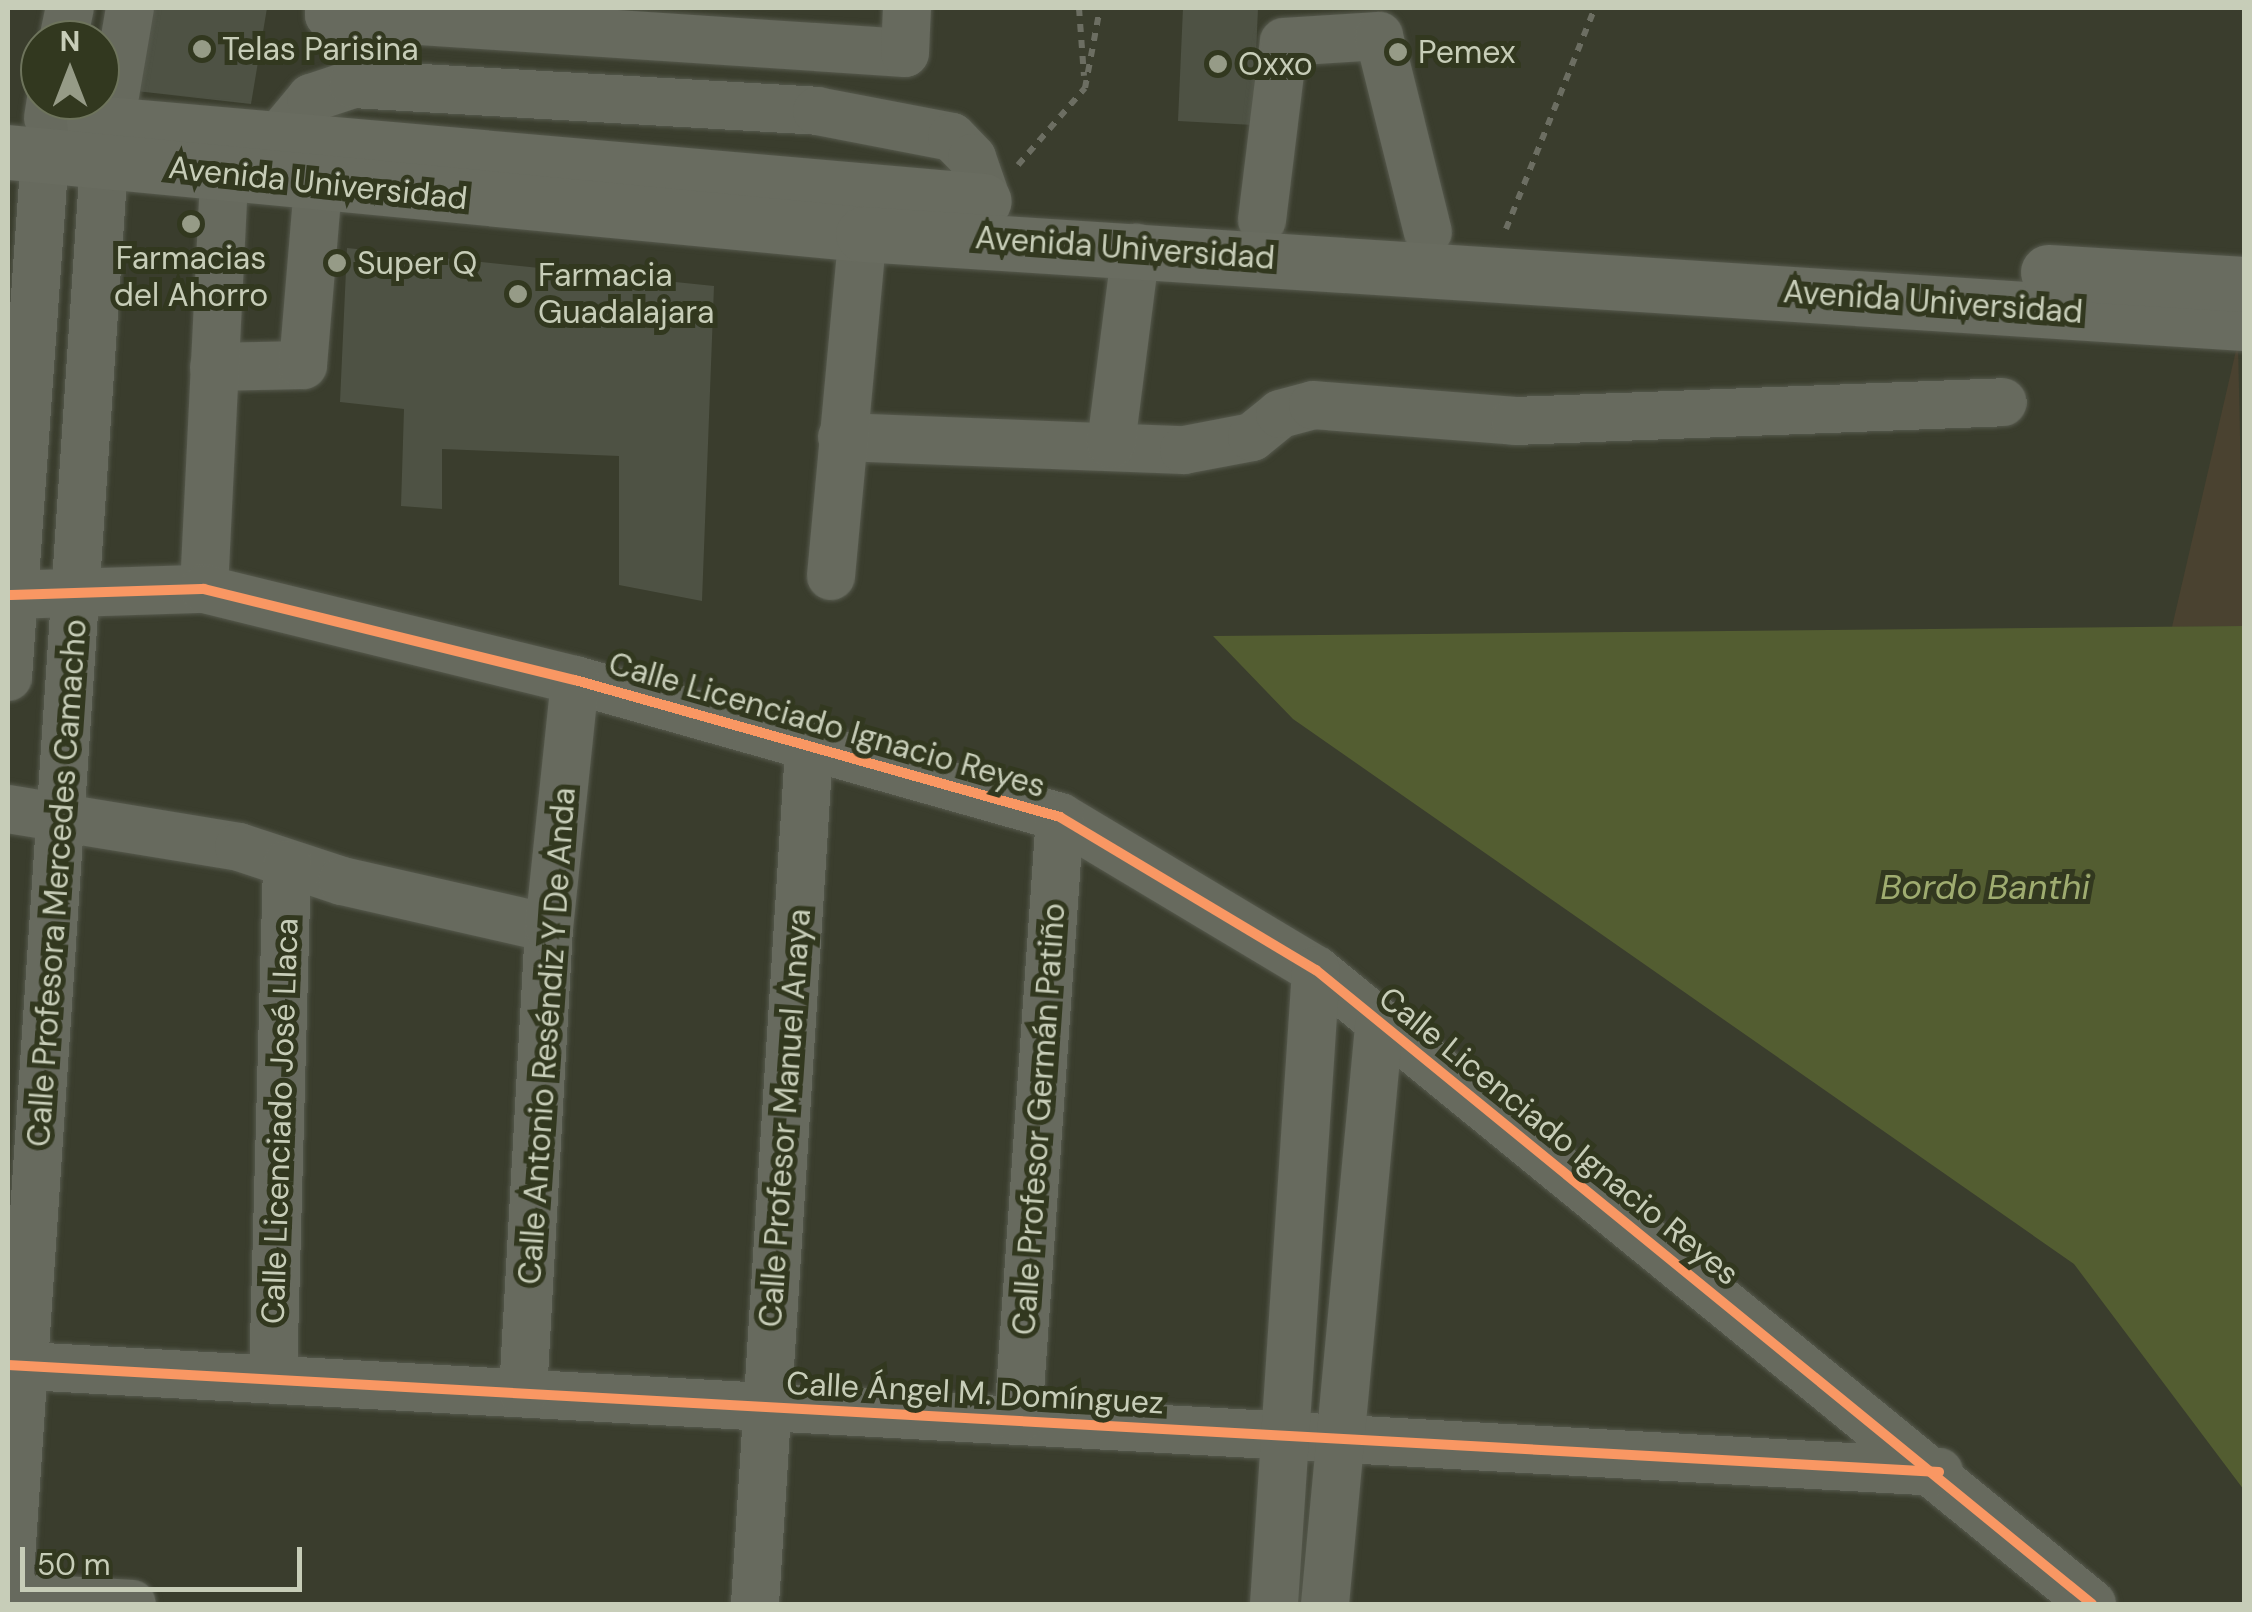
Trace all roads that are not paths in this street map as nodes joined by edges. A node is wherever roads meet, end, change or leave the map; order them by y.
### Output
1 (130, 8) edge
2 (329, 8) edge
3 (907, 8) edge
4 (821, 28) edge
5 (816, 111) junction
6 (32, 128) edge
7 (276, 140) junction
8 (107, 143) junction
9 (224, 176) junction
10 (318, 184) junction
11 (987, 201) junction
12 (864, 214) junction
13 (1262, 220) junction
14 (1428, 232) junction
15 (1136, 248) junction
16 (2244, 284) edge
17 (2244, 323) edge
18 (214, 367) junction
19 (2003, 402) dead end
20 (842, 438) junction
21 (1111, 444) junction
22 (831, 576) dead end
23 (204, 589) junction
24 (77, 591) junction
25 (10, 595) edge
26 (8, 676) edge
27 (575, 680) junction
28 (809, 752) junction
29 (8, 809) edge
30 (1060, 817) junction
31 (60, 819) junction
32 (287, 864) junction
33 (549, 928) junction
34 (1316, 970) junction
35 (1380, 1026) junction
36 (16, 1365) edge
37 (273, 1379) junction
38 (523, 1393) junction
39 (767, 1407) junction
40 (1018, 1420) junction
41 (1286, 1436) junction
42 (1335, 1438) junction
43 (1939, 1472) junction
44 (8, 1597) edge
45 (8, 1604) edge
46 (132, 1604) edge
47 (755, 1604) edge
48 (1274, 1604) edge
49 (1325, 1604) edge
50 (2092, 1604) edge

1 - 8 street, Calle Profesora Mercedes Camacho
2 - 4 street
3 - 4 street
4 - 5 street
5 - 7 street
5 - 11 street
6 - 8 main road, Avenida Universidad
6 - 25 street, Calle Profesora Mercedes Camacho
7 - 8 main road, Avenida Universidad
7 - 12 main road, Avenida Universidad
8 - 9 main road, Avenida Universidad
8 - 24 street, Calle Profesora Mercedes Camacho
9 - 10 main road, Avenida Universidad
9 - 18 street
10 - 12 main road, Avenida Universidad
10 - 18 street
11 - 12 main road, Avenida Universidad
11 - 13 main road, Avenida Universidad
12 - 15 main road, Avenida Universidad
12 - 20 street
13 - 14 main road, Avenida Universidad
13 - 14 street
14 - 16 main road, Avenida Universidad
15 - 17 main road, Avenida Universidad
15 - 21 street
18 - 23 street
19 - 21 street
20 - 21 street
20 - 22 street
23 - 24 street, Calle Licenciado Ignacio Reyes
23 - 27 street, Calle Licenciado Ignacio Reyes
24 - 25 street, Calle Licenciado Ignacio Reyes
24 - 31 street, Calle Profesora Mercedes Camacho
25 - 26 street, Calle Profesora Mercedes Camacho
27 - 28 street, Calle Licenciado Ignacio Reyes
27 - 33 street, Calle Antonio Reséndiz Y De Anda
28 - 30 street, Calle Licenciado Ignacio Reyes
28 - 39 street, Calle Profesor Manuel Anaya
29 - 31 street
30 - 34 street, Calle Licenciado Ignacio Reyes
30 - 40 street, Calle Profesor Germán Patiño
31 - 32 street
31 - 36 street, Calle Profesora Mercedes Camacho
32 - 33 street
32 - 37 street, Calle Licenciado José Llaca
33 - 38 street, Calle Antonio Reséndiz Y De Anda
34 - 35 street, Calle Licenciado Ignacio Reyes
34 - 41 street
35 - 42 street
35 - 43 street, Calle Licenciado Ignacio Reyes
36 - 37 street, Calle Ángel M. Domínguez
36 - 44 street, Calle Profesora Mercedes Camacho
37 - 38 street, Calle Ángel M. Domínguez
38 - 39 street, Calle Ángel M. Domínguez
39 - 40 street, Calle Ángel M. Domínguez
39 - 47 street, Calle Profesor Manuel Anaya
40 - 41 street, Calle Ángel M. Domínguez
41 - 42 street, Calle Ángel M. Domínguez
41 - 48 street
42 - 43 street, Calle Ángel M. Domínguez
42 - 49 street
43 - 50 street, Calle Licenciado Ignacio Reyes
44 - 45 street, Calle Profesora Mercedes Camacho
44 - 46 street

